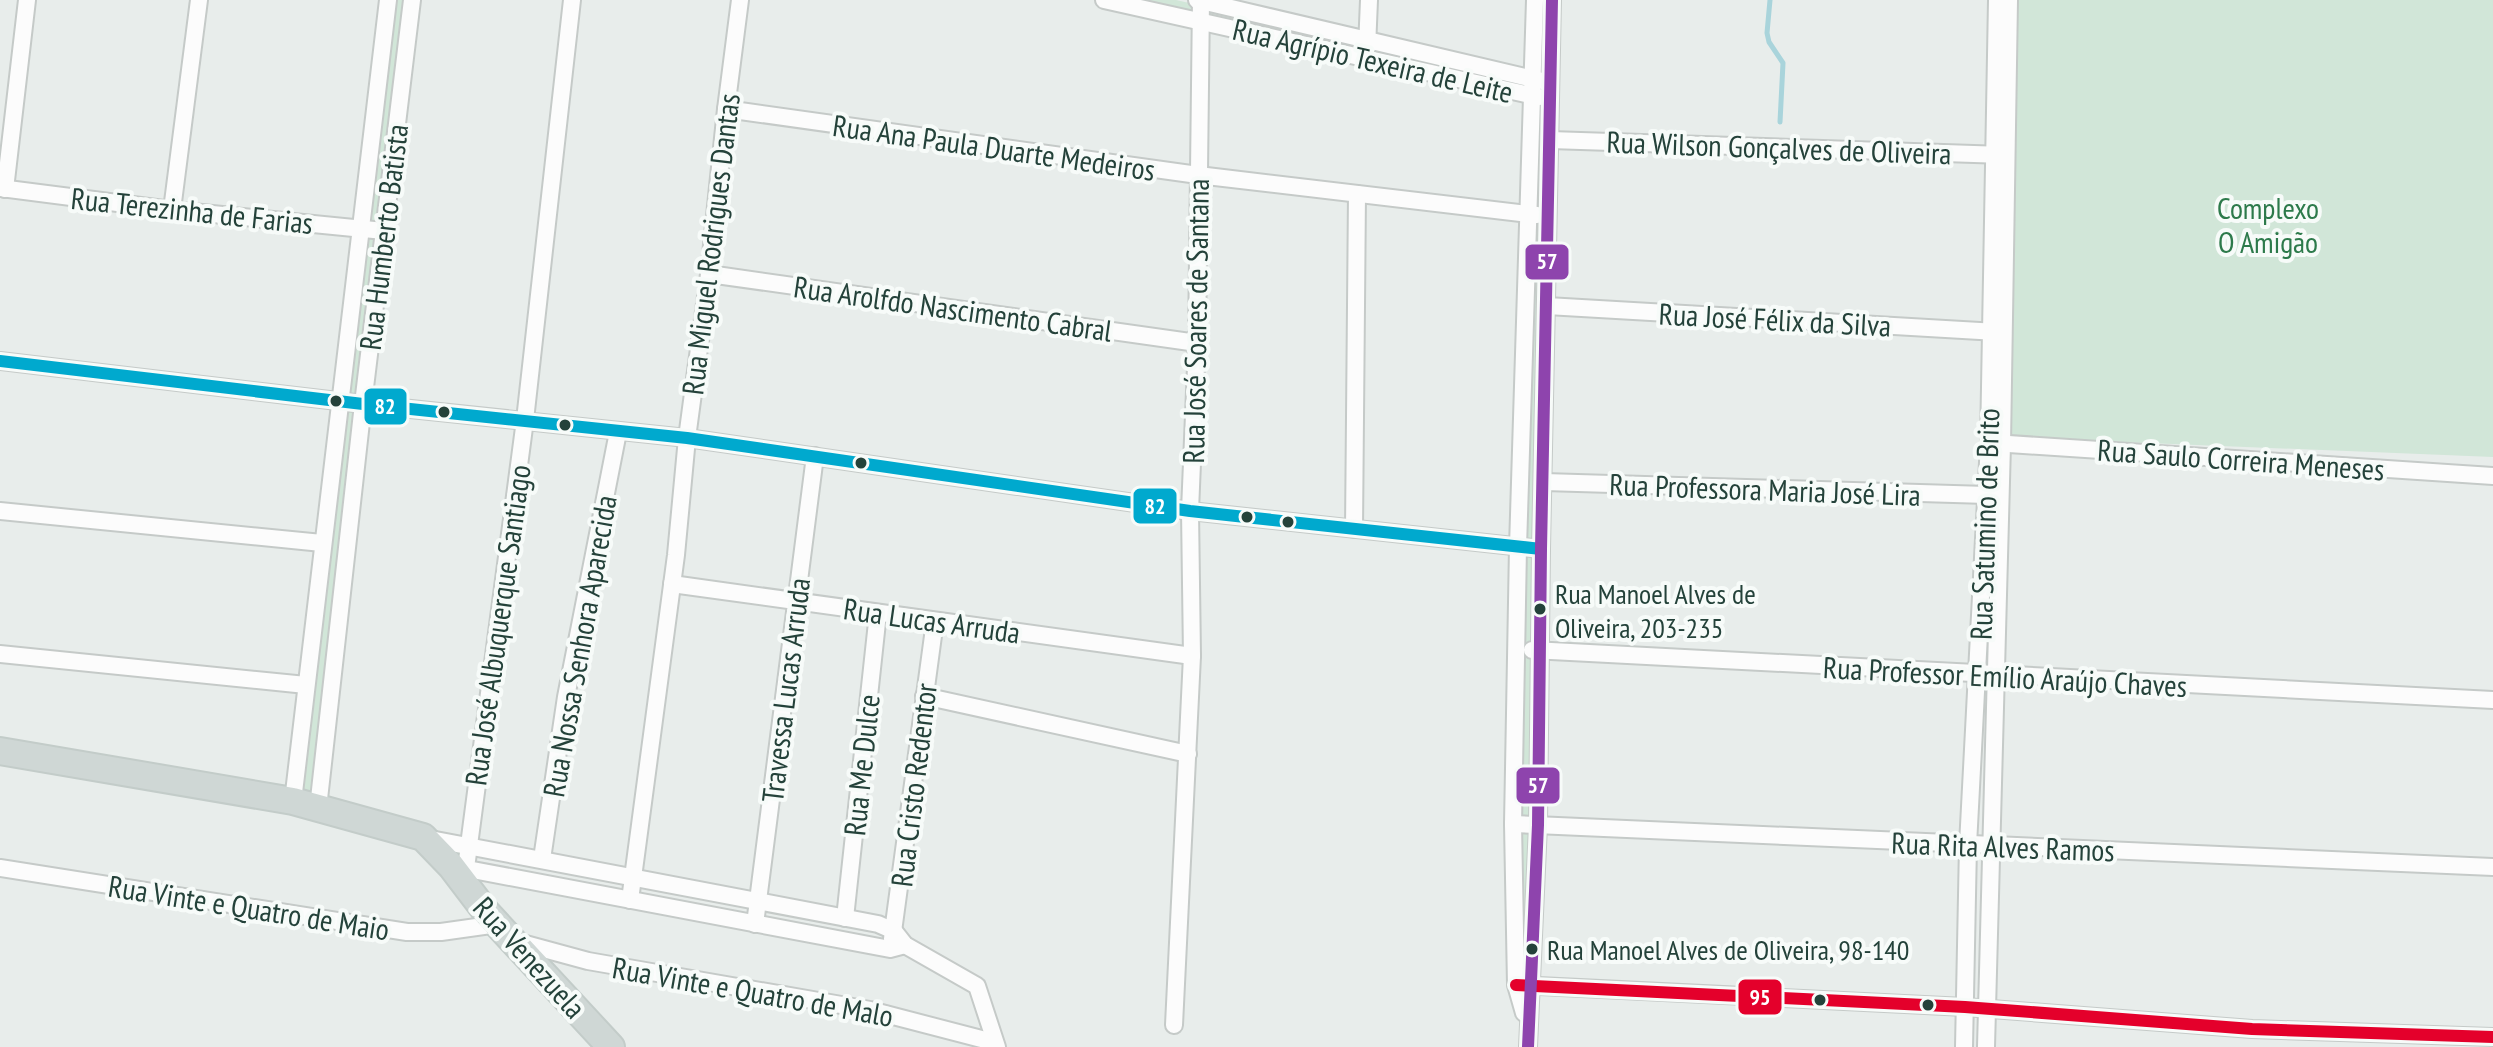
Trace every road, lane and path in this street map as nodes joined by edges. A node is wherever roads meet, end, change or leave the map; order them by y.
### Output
1 (27, 0) edge
2 (199, 0) edge
3 (388, 0) edge
4 (412, 0) edge
5 (572, 0) edge
6 (740, 0) edge
7 (1104, 0) edge
8 (1199, 0) edge
9 (1369, 0) edge
10 (1535, 0) edge
11 (1552, 0) edge
12 (1997, 0) edge
13 (2009, 0) edge
14 (1199, 21) junction
15 (1368, 39) junction
16 (1367, 57) junction
17 (1532, 87) junction
18 (1550, 91) junction
19 (726, 109) junction
20 (1550, 140) junction
21 (2000, 155) junction
22 (1198, 175) junction
23 (2, 188) edge
24 (1357, 194) junction
25 (172, 210) junction
26 (1527, 213) junction
27 (1548, 216) junction
28 (359, 229) junction
29 (384, 231) junction
30 (709, 274) junction
31 (1547, 306) junction
32 (1996, 332) junction
33 (1197, 343) junction
34 (0, 361) edge
35 (340, 400) junction
36 (363, 404) junction
37 (525, 420) junction
38 (618, 432) junction
39 (687, 438) junction
40 (1995, 443) junction
41 (815, 456) junction
42 (2493, 476) edge
43 (1544, 482) junction
44 (1987, 495) junction
45 (0, 511) edge
46 (1190, 511) junction
47 (1354, 529) junction
48 (322, 543) junction
49 (1518, 547) junction
50 (1541, 549) junction
51 (672, 584) junction
52 (796, 601) junction
53 (878, 613) junction
54 (935, 621) junction
55 (1516, 649) junction
56 (1540, 651) junction
57 (0, 654) edge
58 (1192, 656) junction
59 (1977, 675) junction
60 (1996, 676) junction
61 (306, 685) junction
62 (924, 696) junction
63 (2493, 700) edge
64 (0, 751) edge
65 (1188, 754) junction
66 (306, 805) junction
67 (1513, 824) junction
68 (1538, 825) junction
69 (1992, 844) junction
70 (1968, 845) junction
71 (542, 859) junction
72 (461, 860) junction
73 (2493, 867) edge
74 (0, 868) edge
75 (634, 876) junction
76 (630, 900) junction
77 (759, 901) junction
78 (845, 918) junction
79 (755, 924) junction
80 (894, 931) junction
81 (506, 933) junction
82 (897, 947) junction
83 (1523, 985) junction
84 (1965, 1007) junction
85 (1987, 1009) junction
86 (1174, 1025) dead end
87 (2493, 1037) edge
88 (986, 1044) edge
89 (611, 1047) edge
90 (1528, 1047) edge
91 (1964, 1047) edge
92 (1986, 1047) edge

1 - 23 street
2 - 25 street
3 - 28 street, Rua Humberto Batista
4 - 29 street, Rua Humberto Batista
5 - 37 street, Rua José Albuquerque Santiago
6 - 19 street, Rua Miguel Rodrigues Dantas
7 - 14 street, Rua Agrípio Texeira de Leite
8 - 14 street, Rua José Soares de Santana
8 - 15 street, Rua Agrípio Texeira de Leite
9 - 15 street
10 - 17 street
11 - 18 street
12 - 21 street, Rua Satumino de Brito
13 - 21 street, Rua Satumino de Brito
14 - 16 street, Rua Agrípio Texeira de Leite
14 - 22 street, Rua José Soares de Santana
15 - 16 street
15 - 17 street, Rua Agrípio Texeira de Leite
16 - 17 street, Rua Agrípio Texeira de Leite
17 - 18 street, Rua Agrípio Texeira de Leite
17 - 26 street
18 - 20 street
19 - 22 street, Rua Ana Paula Duarte Medeiros
19 - 30 street, Rua Miguel Rodrigues Dantas
20 - 21 street, Rua Wilson Gonçalves de Oliveira
20 - 27 street
21 - 32 street, Rua Satumino de Brito
22 - 24 street, Rua Ana Paula Duarte Medeiros
22 - 33 street, Rua José Soares de Santana
23 - 25 street, Rua Terezinha de Farias
24 - 26 street, Rua Ana Paula Duarte Medeiros
24 - 47 street
25 - 28 street, Rua Terezinha de Farias
26 - 27 street, Rua Ana Paula Duarte Medeiros
26 - 49 street
27 - 31 street
28 - 29 street, Rua Terezinha de Farias
28 - 35 street, Rua Humberto Batista
29 - 36 street, Rua Humberto Batista
30 - 33 street, Rua Arolfdo Nascimento Cabral
30 - 39 street, Rua Miguel Rodrigues Dantas
31 - 32 street, Rua José Félix da Silva
31 - 43 street
32 - 40 street, Rua Satumino de Brito
33 - 46 street, Rua José Soares de Santana
34 - 35 street
35 - 36 street
35 - 48 street, Rua Humberto Batista
36 - 37 street
36 - 66 street, Rua Humberto Batista
37 - 38 street
37 - 72 street, Rua José Albuquerque Santiago
38 - 39 street
38 - 71 street, Rua Nossa Senhora Aparecida
39 - 41 street
39 - 51 street, Rua Miguel Rodrigues Dantas
40 - 42 street, Rua Saulo Correira Meneses
40 - 44 street, Rua Satumino de Brito
40 - 60 street, Rua Satumino de Brito
41 - 46 street
41 - 52 street, Travessa Lucas Arruda
43 - 44 street, Rua Professora Maria José Lira
43 - 50 street
44 - 59 street, Rua Satumino de Brito
45 - 48 street
46 - 47 street
46 - 58 street, Rua José Soares de Santana
47 - 49 street
48 - 61 street, Rua Humberto Batista
49 - 50 street
49 - 55 street
50 - 56 street
51 - 52 street, Rua Lucas Arruda
51 - 75 street, Rua Miguel Rodrigues Dantas
52 - 53 street, Rua Lucas Arruda
52 - 77 street, Travessa Lucas Arruda
53 - 54 street, Rua Lucas Arruda
53 - 78 street, Rua Me Dulce
54 - 58 street, Rua Lucas Arruda
54 - 62 street, Rua Cristo Redentor
55 - 56 street, Rua Professor Emílio Araújo Chaves
55 - 67 street
56 - 59 street, Rua Professor Emílio Araújo Chaves
56 - 68 street
57 - 61 street
58 - 65 street, Rua José Soares de Santana
59 - 60 street, Rua Professor Emílio Araújo Chaves
59 - 70 street, Rua Satumino de Brito
60 - 63 street, Rua Professor Emílio Araújo Chaves
60 - 69 street, Rua Satumino de Brito
61 - 66 street, Rua Humberto Batista
62 - 65 street
62 - 80 street, Rua Cristo Redentor
64 - 66 main road
65 - 86 street, Rua José Soares de Santana
66 - 72 main road
67 - 68 street, Rua Rita Alves Ramos
67 - 83 street
68 - 70 street, Rua Rita Alves Ramos
68 - 83 street
69 - 70 street, Rua Rita Alves Ramos
69 - 73 street, Rua Rita Alves Ramos
69 - 85 street, Rua Satumino de Brito
70 - 84 street, Rua Satumino de Brito
71 - 72 street
71 - 75 street
72 - 76 street
72 - 81 main road, Rua Venezuela
74 - 81 street, Rua Vinte e Quatro de Maio
75 - 76 street, Rua Miguel Rodrigues Dantas
75 - 77 street
76 - 79 street
77 - 78 street
77 - 79 street, Travessa Lucas Arruda
78 - 80 street
79 - 82 street
80 - 82 street, Rua Cristo Redentor
81 - 88 street, Rua Vinte e Quatro de Malo
81 - 89 main road, Rua Venezuela
82 - 88 street, Rua Vinte e Quatro de Malo
83 - 84 street
83 - 90 street
84 - 85 street
84 - 91 street, Rua Satumino de Brito
85 - 87 street
85 - 92 street, Rua Satumino de Brito

